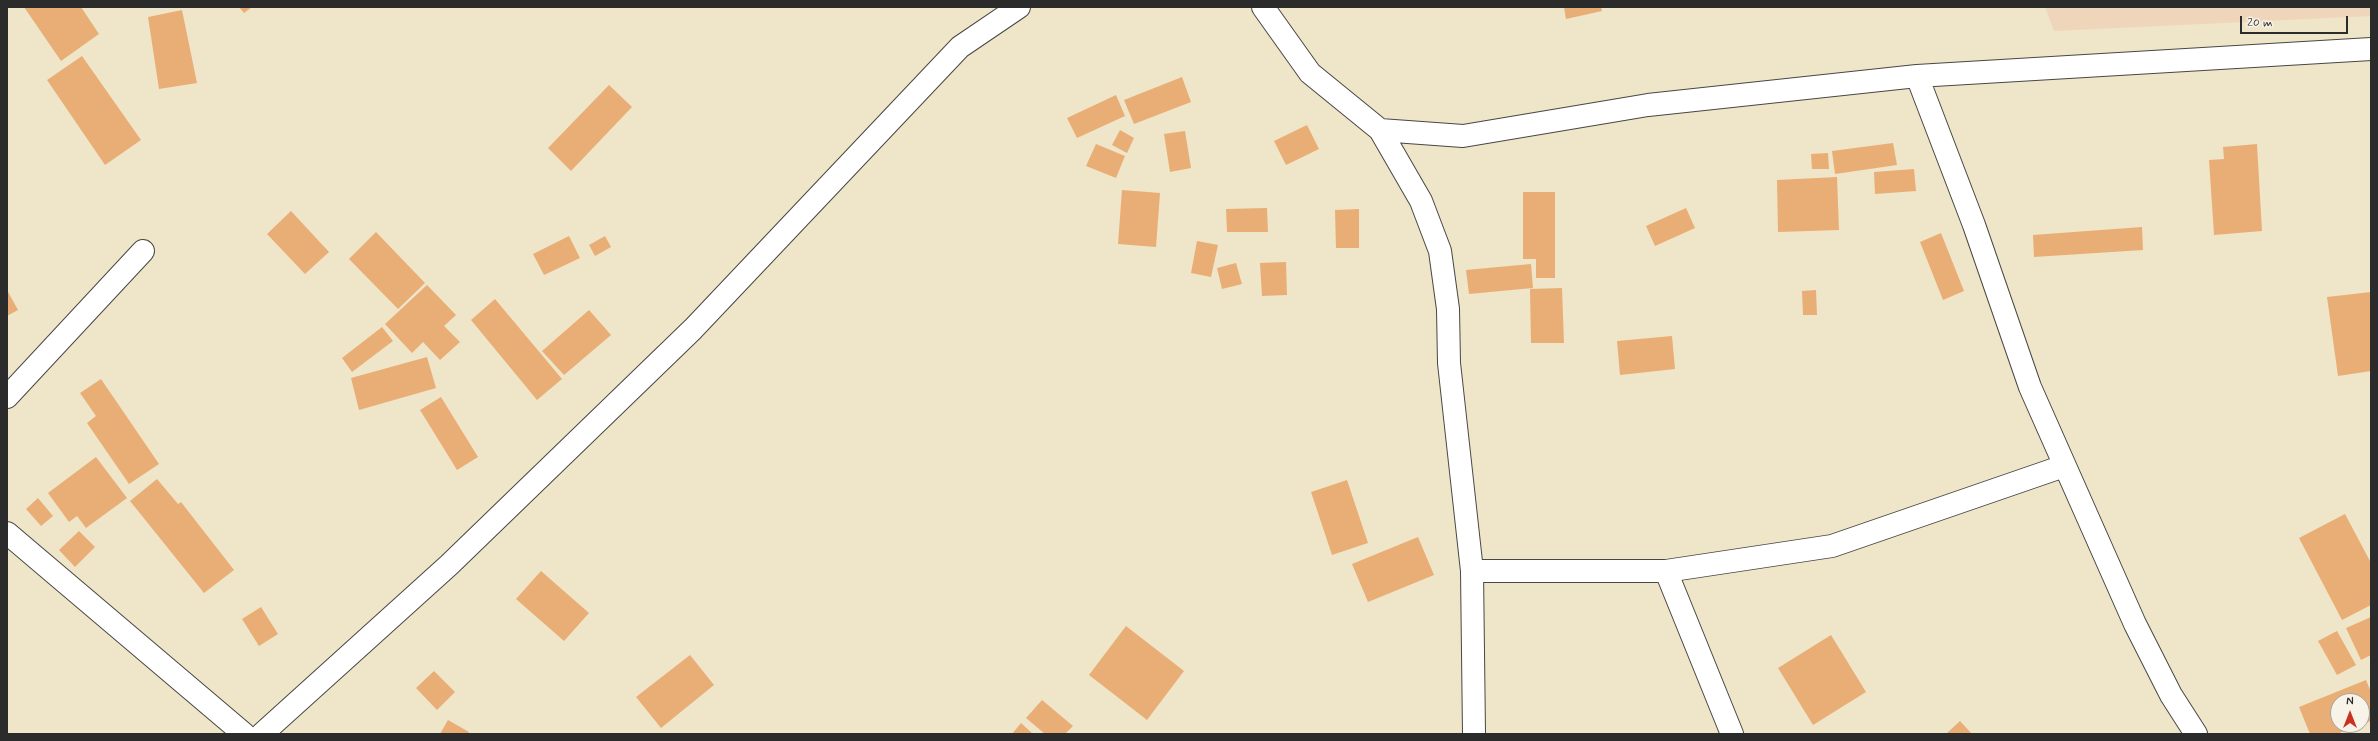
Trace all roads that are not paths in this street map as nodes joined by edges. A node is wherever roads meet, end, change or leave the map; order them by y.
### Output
1 (1019, 7) edge
2 (1263, 7) edge
3 (2371, 49) edge
4 (1917, 76) junction
5 (1380, 130) junction
6 (143, 251) dead end
7 (7, 397) edge
8 (2064, 466) junction
9 (7, 533) edge
10 (1472, 571) junction
11 (1666, 571) junction
12 (244, 734) edge
13 (262, 734) edge
14 (1474, 734) edge
15 (1732, 734) edge
16 (2196, 734) edge

1 - 13 street
2 - 5 street
3 - 4 street
4 - 5 street
4 - 8 street
5 - 10 street
6 - 7 street
8 - 11 street
8 - 16 street
9 - 12 street
10 - 11 street
10 - 14 street
11 - 15 street

